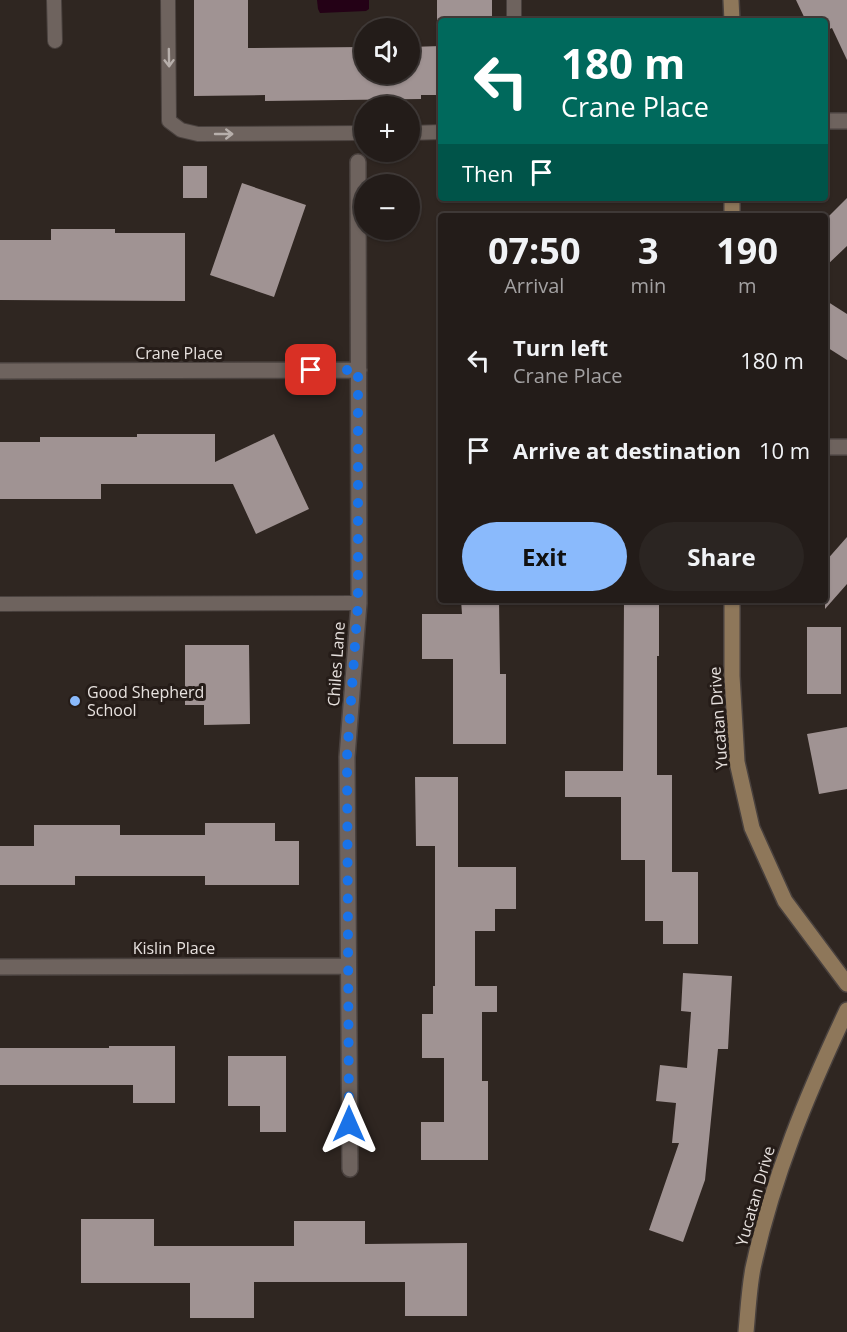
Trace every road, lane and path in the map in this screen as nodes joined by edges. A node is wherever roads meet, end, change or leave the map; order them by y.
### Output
1 (54, 0) edge
2 (168, 0) edge
3 (514, 0) edge
4 (731, 0) edge
5 (514, 18) edge
6 (732, 18) edge
7 (55, 40) dead end
8 (828, 121) edge
9 (847, 121) edge
10 (438, 132) edge
11 (354, 133) edge
12 (420, 133) edge
13 (358, 162) dead end
14 (358, 370) junction
15 (0, 371) edge
16 (828, 447) edge
17 (847, 447) edge
18 (358, 603) junction
19 (732, 603) edge
20 (0, 604) edge
21 (348, 966) junction
22 (0, 967) edge
23 (847, 984) edge
24 (847, 1010) edge
25 (350, 1169) dead end
26 (746, 1332) edge

1 - 7 lane
2 -> 11 lane
3 - 5 lane
4 - 6 street
8 - 9 street
10 - 12 lane
13 - 14 street, Chiles Lane
14 - 15 street, Crane Place
14 - 18 street, Chiles Lane
16 - 17 street
18 - 20 lane
18 - 21 street, Chiles Lane
19 - 23 street, Yucatan Drive
21 - 22 street, Kislin Place
21 - 25 street, Chiles Lane
24 - 26 street, Yucatan Drive

